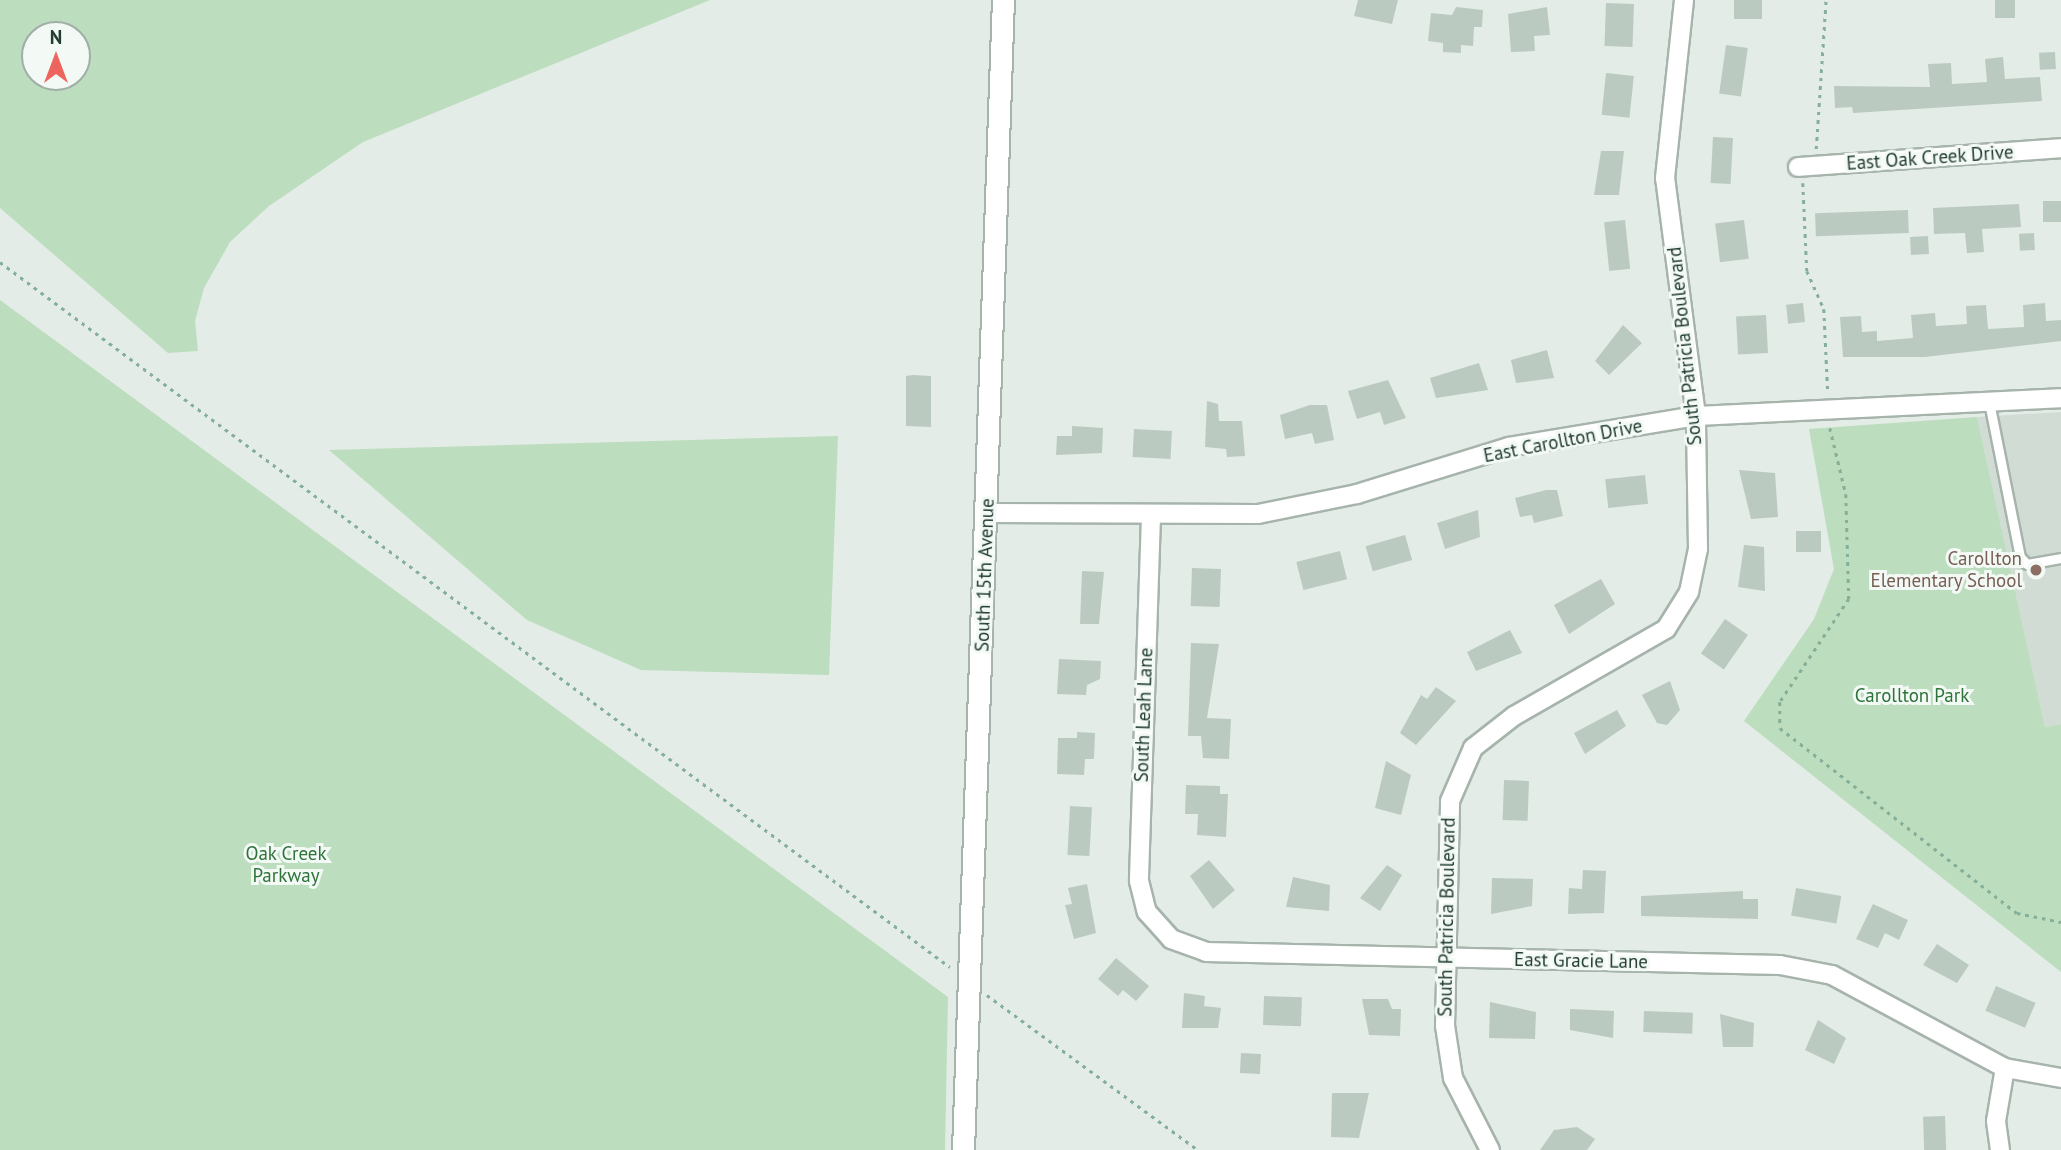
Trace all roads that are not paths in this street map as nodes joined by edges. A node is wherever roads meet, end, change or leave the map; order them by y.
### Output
1 (1003, 0) edge
2 (1684, 0) edge
3 (2061, 148) edge
4 (1806, 167) road end
5 (2061, 398) edge
6 (1989, 402) junction
7 (1696, 416) junction
8 (987, 513) junction
9 (1151, 516) junction
10 (2061, 558) edge
11 (1147, 912) joint
12 (1445, 958) junction
13 (2005, 1068) junction
14 (2061, 1078) edge
15 (962, 1150) edge
16 (1490, 1150) edge
17 (2000, 1150) edge

1 - 8 street, South 15th Avenue
2 - 7 street, South Patricia Boulevard
3 - 4 street, East Oak Creek Drive
5 - 6 street, East Carollton Drive
6 - 7 street, East Carollton Drive
6 - 10 lane
7 - 9 street, East Carollton Drive
7 - 12 street, South Patricia Boulevard
8 - 9 street, East Carollton Drive
8 - 15 street, South 15th Avenue
9 - 11 street, South Leah Lane
11 - 12 street, East Gracie Lane
12 - 13 street, East Gracie Lane
12 - 16 street, South Patricia Boulevard
13 - 14 street, East Gracie Lane
13 - 17 street

